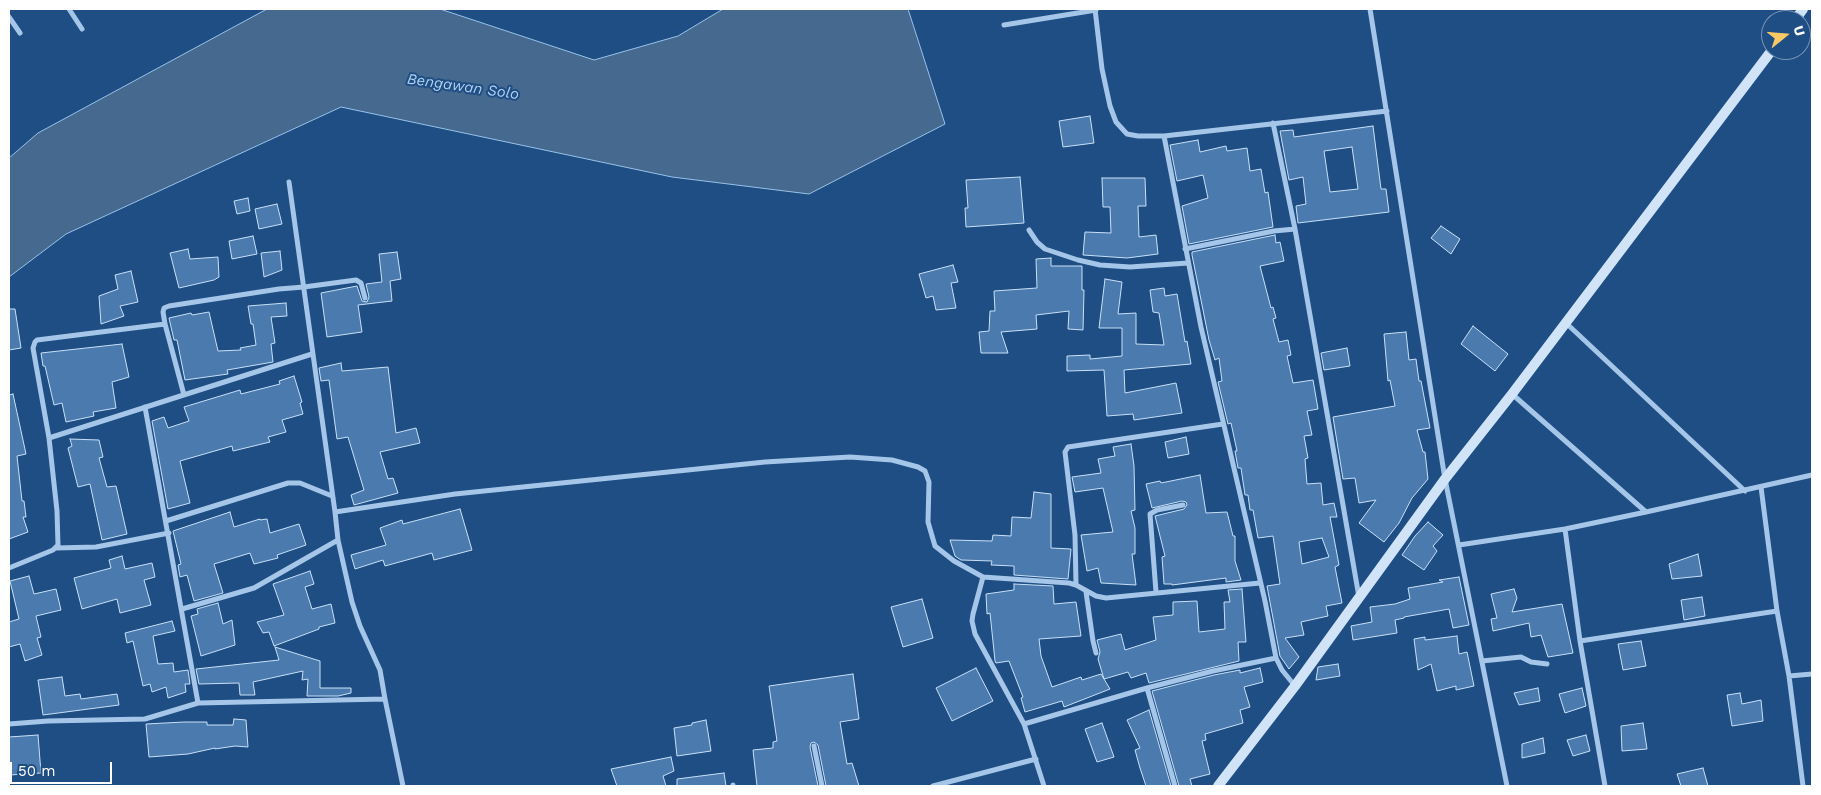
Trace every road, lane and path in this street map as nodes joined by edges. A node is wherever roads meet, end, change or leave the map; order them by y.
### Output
1 (69, 9) edge
2 (1096, 9) edge
3 (1370, 9) edge
4 (9, 17) edge
5 (1004, 25) dead end
6 (82, 29) dead end
7 (20, 33) dead end
8 (1764, 60) edge
9 (1387, 111) junction
10 (1274, 123) junction
11 (1164, 136) junction
12 (290, 182) dead end
13 (1295, 229) junction
14 (1030, 230) dead end
15 (1185, 249) junction
16 (1188, 262) junction
17 (304, 287) junction
18 (365, 298) dead end
19 (1565, 322) junction
20 (165, 324) junction
21 (312, 354) junction
22 (1512, 394) junction
23 (184, 396) junction
24 (145, 407) junction
25 (1223, 424) junction
26 (49, 438) junction
27 (1812, 475) edge
28 (1445, 479) junction
29 (1761, 488) junction
30 (1745, 491) junction
31 (332, 496) junction
32 (1183, 505) dead end
33 (335, 512) junction
34 (1646, 512) junction
35 (166, 520) junction
36 (1565, 529) junction
37 (168, 534) junction
38 (338, 540) junction
39 (1459, 546) junction
40 (56, 548) junction
41 (9, 568) edge
42 (983, 578) junction
43 (1260, 583) junction
44 (1076, 585) junction
45 (1086, 592) junction
46 (1156, 592) junction
47 (1359, 598) junction
48 (182, 609) junction
49 (1777, 611) junction
50 (1580, 641) junction
51 (1096, 653) dead end
52 (1276, 658) junction
53 (1482, 660) junction
54 (1547, 664) dead end
55 (1812, 674) edge
56 (1789, 676) junction
57 (1295, 686) junction
58 (1147, 688) junction
59 (386, 699) junction
60 (198, 703) junction
61 (9, 724) edge
62 (1024, 724) junction
63 (814, 746) dead end
64 (1036, 759) junction
65 (404, 786) edge
66 (822, 786) edge
67 (933, 786) edge
68 (1044, 786) edge
69 (1175, 786) edge
70 (1218, 786) edge
71 (1507, 786) edge
72 (1605, 786) edge
73 (1803, 786) edge

1 - 6 street
2 - 5 street
2 - 11 street
3 - 9 street
4 - 7 street
8 - 19 street
9 - 10 street
9 - 28 street
10 - 11 street
10 - 13 street
11 - 15 street
12 - 17 street
13 - 15 street
13 - 47 street
14 - 16 street
15 - 16 street
16 - 25 street
17 - 18 street
17 - 20 street
17 - 21 street
19 - 22 street
19 - 30 street
20 - 23 street
20 - 26 street
21 - 23 street
21 - 31 street
22 - 28 street
22 - 34 street
23 - 24 street
24 - 26 street
24 - 35 street
25 - 43 street
25 - 44 street
26 - 40 street
27 - 29 street
28 - 39 street
28 - 47 street
29 - 30 street
29 - 49 street
30 - 34 street
31 - 33 street
31 - 35 street
32 - 46 street
33 - 38 street
33 - 42 street
34 - 36 street
35 - 37 street
36 - 39 street
36 - 50 street
37 - 40 street
37 - 48 street
38 - 48 street
38 - 59 street
39 - 53 street
40 - 41 street
42 - 44 street
42 - 62 street
43 - 46 street
43 - 52 street
44 - 45 street
45 - 46 street
45 - 51 street
47 - 57 street
48 - 60 street
49 - 50 street
49 - 56 street
50 - 72 street
52 - 57 street
52 - 58 street
53 - 54 street
53 - 71 street
55 - 56 street
56 - 73 street
57 - 70 street
58 - 62 street
58 - 69 street
59 - 60 street
59 - 65 street
60 - 61 street
62 - 64 street
63 - 66 street
64 - 67 street
64 - 68 street

